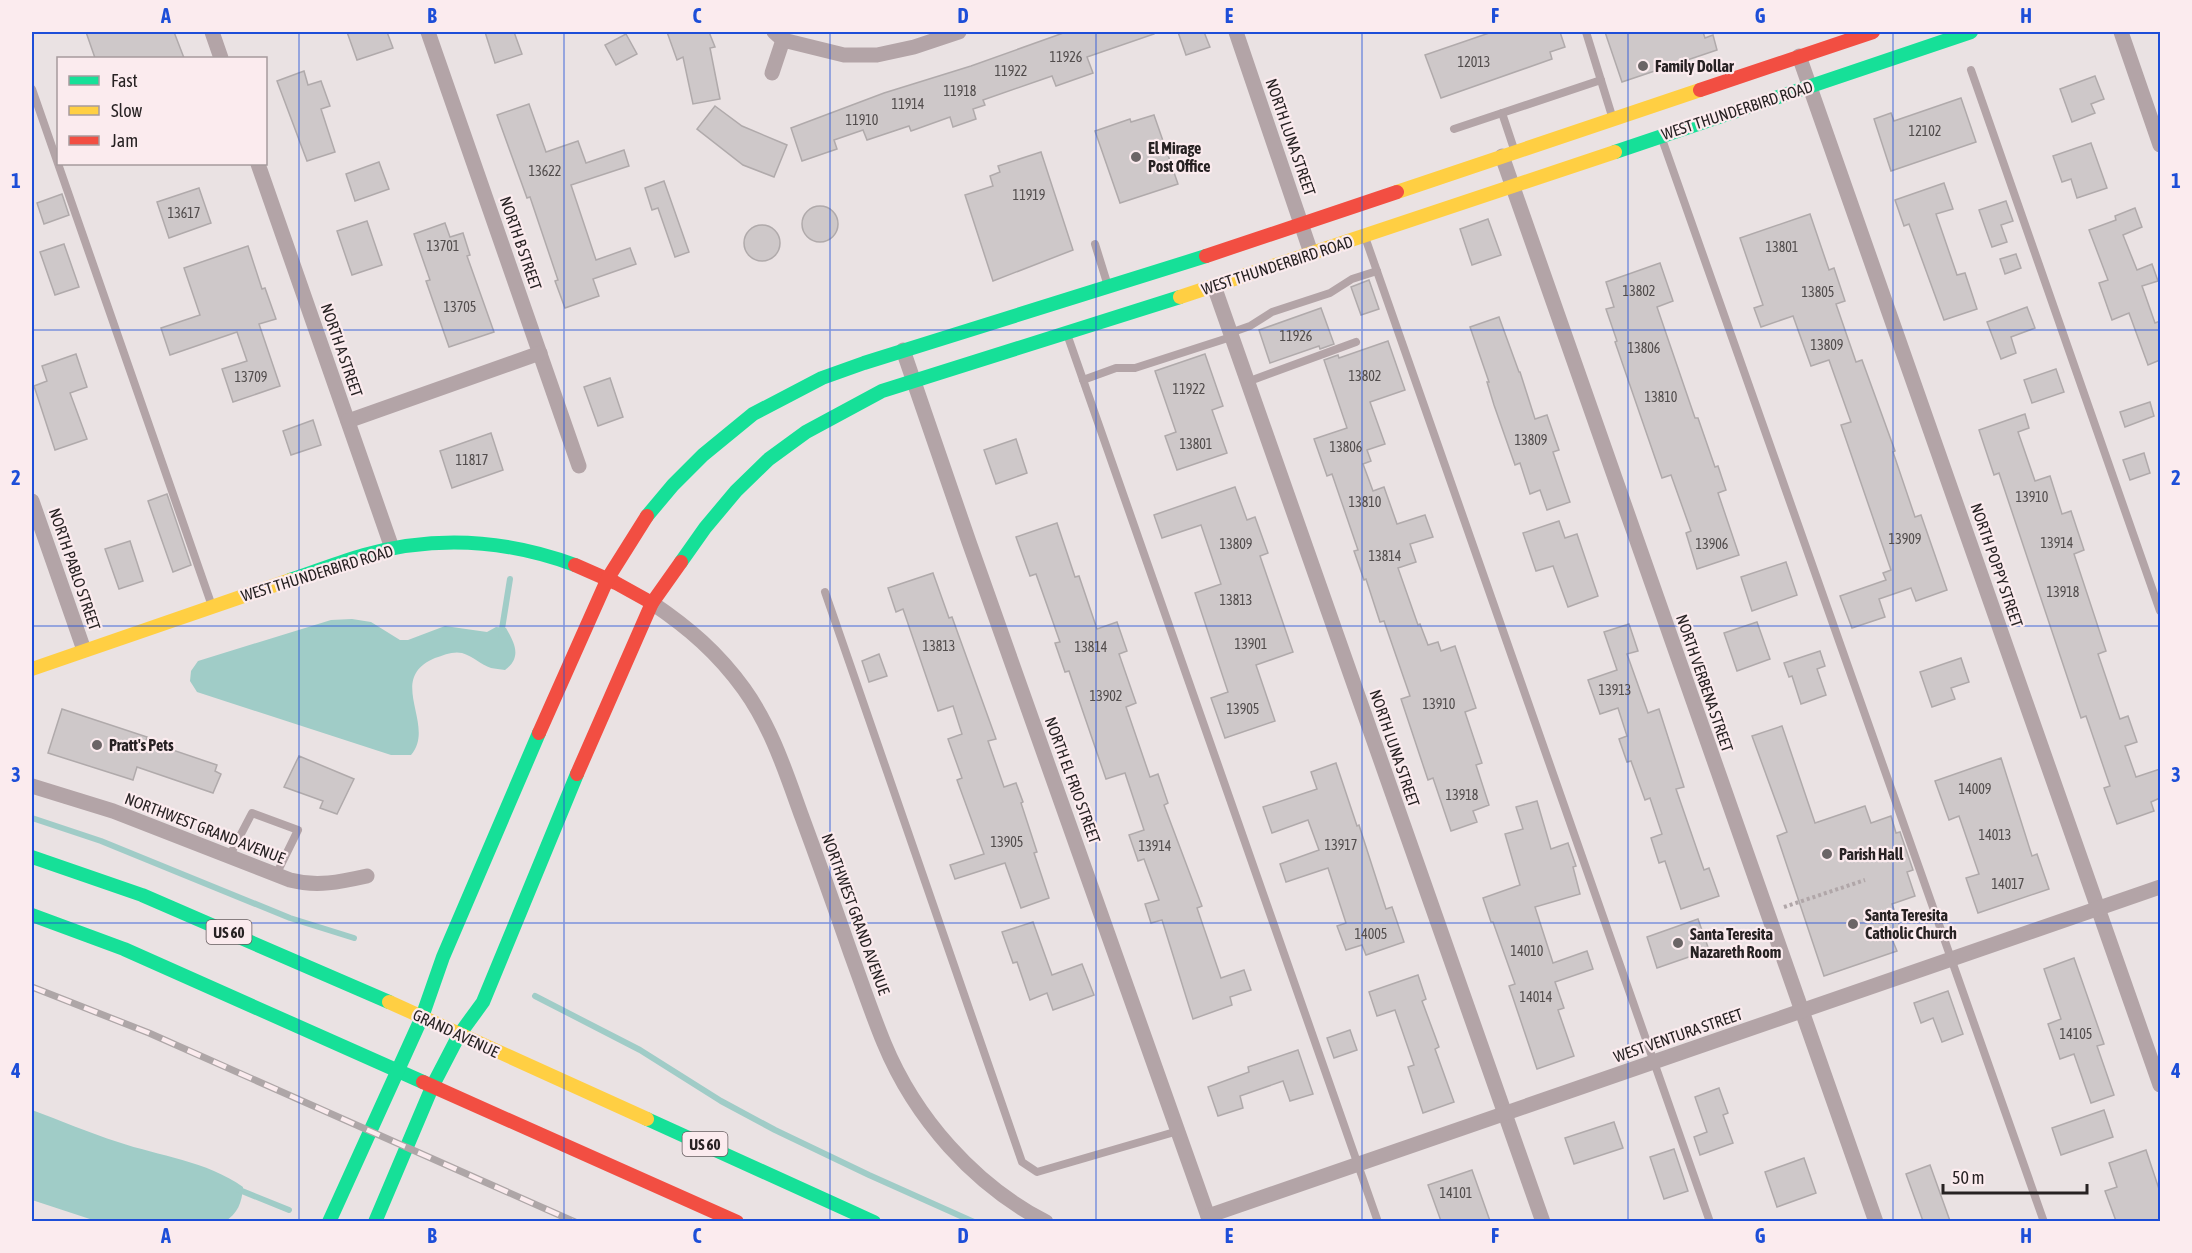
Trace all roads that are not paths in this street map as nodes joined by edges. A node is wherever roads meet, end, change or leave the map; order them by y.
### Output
1 (212, 32) edge
2 (428, 32) edge
3 (959, 32) edge
4 (1236, 32) edge
5 (1586, 32) edge
6 (1873, 32) edge
7 (1971, 32) edge
8 (2121, 32) edge
9 (779, 36) edge
10 (1799, 56) junction
11 (221, 57) edge
12 (1971, 70) dead end
13 (772, 73) dead end
14 (1601, 80) junction
15 (1809, 87) junction
16 (32, 89) edge
17 (1502, 113) junction
18 (1614, 120) junction
19 (1454, 129) dead end
20 (1661, 136) junction
21 (2160, 145) edge
22 (1508, 154) junction
23 (57, 161) edge
24 (58, 165) edge
25 (258, 165) edge
26 (1512, 186) junction
27 (1301, 224) junction
28 (1365, 236) junction
29 (1095, 244) dead end
30 (1311, 253) junction
31 (1377, 271) junction
32 (1214, 286) junction
33 (1108, 287) junction
34 (1066, 333) junction
35 (1230, 335) junction
36 (1356, 342) dead end
37 (903, 350) junction
38 (540, 353) junction
39 (914, 380) junction
40 (1083, 380) junction
41 (1247, 382) junction
42 (348, 421) junction
43 (579, 466) dead end
44 (32, 501) edge
45 (392, 548) junction
46 (608, 578) junction
47 (825, 592) dead end
48 (652, 603) junction
49 (212, 607) junction
50 (2160, 611) edge
51 (84, 650) junction
52 (32, 669) edge
53 (32, 786) edge
54 (229, 856) junction
55 (32, 857) edge
56 (276, 875) junction
57 (368, 876) dead end
58 (2160, 887) edge
59 (2098, 909) junction
60 (32, 915) edge
61 (1951, 960) junction
62 (1801, 1012) junction
63 (422, 1017) junction
64 (459, 1035) junction
65 (1655, 1062) junction
66 (398, 1071) junction
67 (433, 1085) junction
68 (2160, 1085) edge
69 (1506, 1115) junction
70 (1178, 1131) junction
71 (1358, 1165) junction
72 (1209, 1219) edge
73 (329, 1221) edge
74 (375, 1221) edge
75 (737, 1221) edge
76 (874, 1221) edge
77 (1046, 1221) edge
78 (1378, 1221) edge
79 (1543, 1221) edge
80 (1710, 1221) edge
81 (1875, 1221) edge
82 (2044, 1221) edge

1 - 11 street
2 - 38 street, NORTH B STREET
3 - 9 street
4 - 27 street, NORTH LUNA STREET
5 - 14 lane
6 - 10 main road, WEST THUNDERBIRD ROAD
7 - 15 main road, WEST THUNDERBIRD ROAD
8 - 21 street
9 - 13 street
10 - 15 street, NORTH POPPY STREET
10 - 18 main road, WEST THUNDERBIRD ROAD
12 - 50 lane
14 - 17 lane
14 - 18 lane
15 - 20 main road, WEST THUNDERBIRD ROAD
15 - 59 street, NORTH POPPY STREET
16 - 23 lane
17 - 19 lane
17 - 22 lane
18 - 22 main road, WEST THUNDERBIRD ROAD
20 - 26 main road, WEST THUNDERBIRD ROAD
20 - 61 lane
22 - 26 street, NORTH VERBENA STREET
22 - 27 main road, WEST THUNDERBIRD ROAD
24 - 49 lane
25 - 42 street, NORTH A STREET
26 - 28 main road, WEST THUNDERBIRD ROAD
26 - 62 street, NORTH VERBENA STREET
27 - 30 street, NORTH LUNA STREET
27 - 33 main road, WEST THUNDERBIRD ROAD
28 - 30 main road, WEST THUNDERBIRD ROAD
28 - 31 lane
29 - 33 lane
30 - 32 main road, WEST THUNDERBIRD ROAD
31 - 35 lane
31 - 65 lane
32 - 34 main road, WEST THUNDERBIRD ROAD
32 - 35 street, NORTH LUNA STREET
33 - 37 main road, WEST THUNDERBIRD ROAD
34 - 39 main road, WEST THUNDERBIRD ROAD
34 - 40 lane
35 - 40 lane
35 - 41 street, NORTH LUNA STREET
36 - 41 lane
37 - 39 street, NORTH EL FRIO STREET
37 - 46 main road, WEST THUNDERBIRD ROAD
38 - 42 street
38 - 43 street, NORTH B STREET
39 - 48 main road, WEST THUNDERBIRD ROAD
39 - 70 street, NORTH EL FRIO STREET
40 - 71 lane
41 - 69 street, NORTH LUNA STREET
42 - 45 street, NORTH A STREET
44 - 51 street, NORTH PABLO STREET
45 - 46 main road, WEST THUNDERBIRD ROAD
45 - 49 main road, WEST THUNDERBIRD ROAD
46 - 48 main road, WEST THUNDERBIRD ROAD
46 - 63 main road, WEST THUNDERBIRD ROAD
47 - 70 lane
48 - 64 main road, WEST THUNDERBIRD ROAD
48 - 77 street, NORTHWEST GRAND AVENUE
49 - 51 main road, WEST THUNDERBIRD ROAD
51 - 52 main road, WEST THUNDERBIRD ROAD
53 - 54 street, NORTHWEST GRAND AVENUE
54 - 56 street, NORTHWEST GRAND AVENUE
54 - 56 lane
55 - 63 main road, GRAND AVENUE / US 60
56 - 57 street, NORTHWEST GRAND AVENUE
58 - 59 street, WEST VENTURA STREET
59 - 61 street, WEST VENTURA STREET
59 - 68 street, NORTH POPPY STREET
60 - 66 main road
61 - 62 street, WEST VENTURA STREET
61 - 82 lane
62 - 65 street, WEST VENTURA STREET
62 - 81 street, NORTH VERBENA STREET
63 - 64 main road, GRAND AVENUE / US 60
63 - 66 main road, WEST THUNDERBIRD ROAD
64 - 67 main road, WEST THUNDERBIRD ROAD
64 - 76 main road, GRAND AVENUE / US 60
65 - 69 street, WEST VENTURA STREET
65 - 80 lane
66 - 67 main road
66 - 73 main road, WEST THUNDERBIRD ROAD
67 - 74 main road, WEST THUNDERBIRD ROAD
67 - 75 main road
69 - 71 street, WEST VENTURA STREET
69 - 79 street, NORTH LUNA STREET
70 - 72 street, NORTH EL FRIO STREET
71 - 72 street, WEST VENTURA STREET
71 - 78 lane

